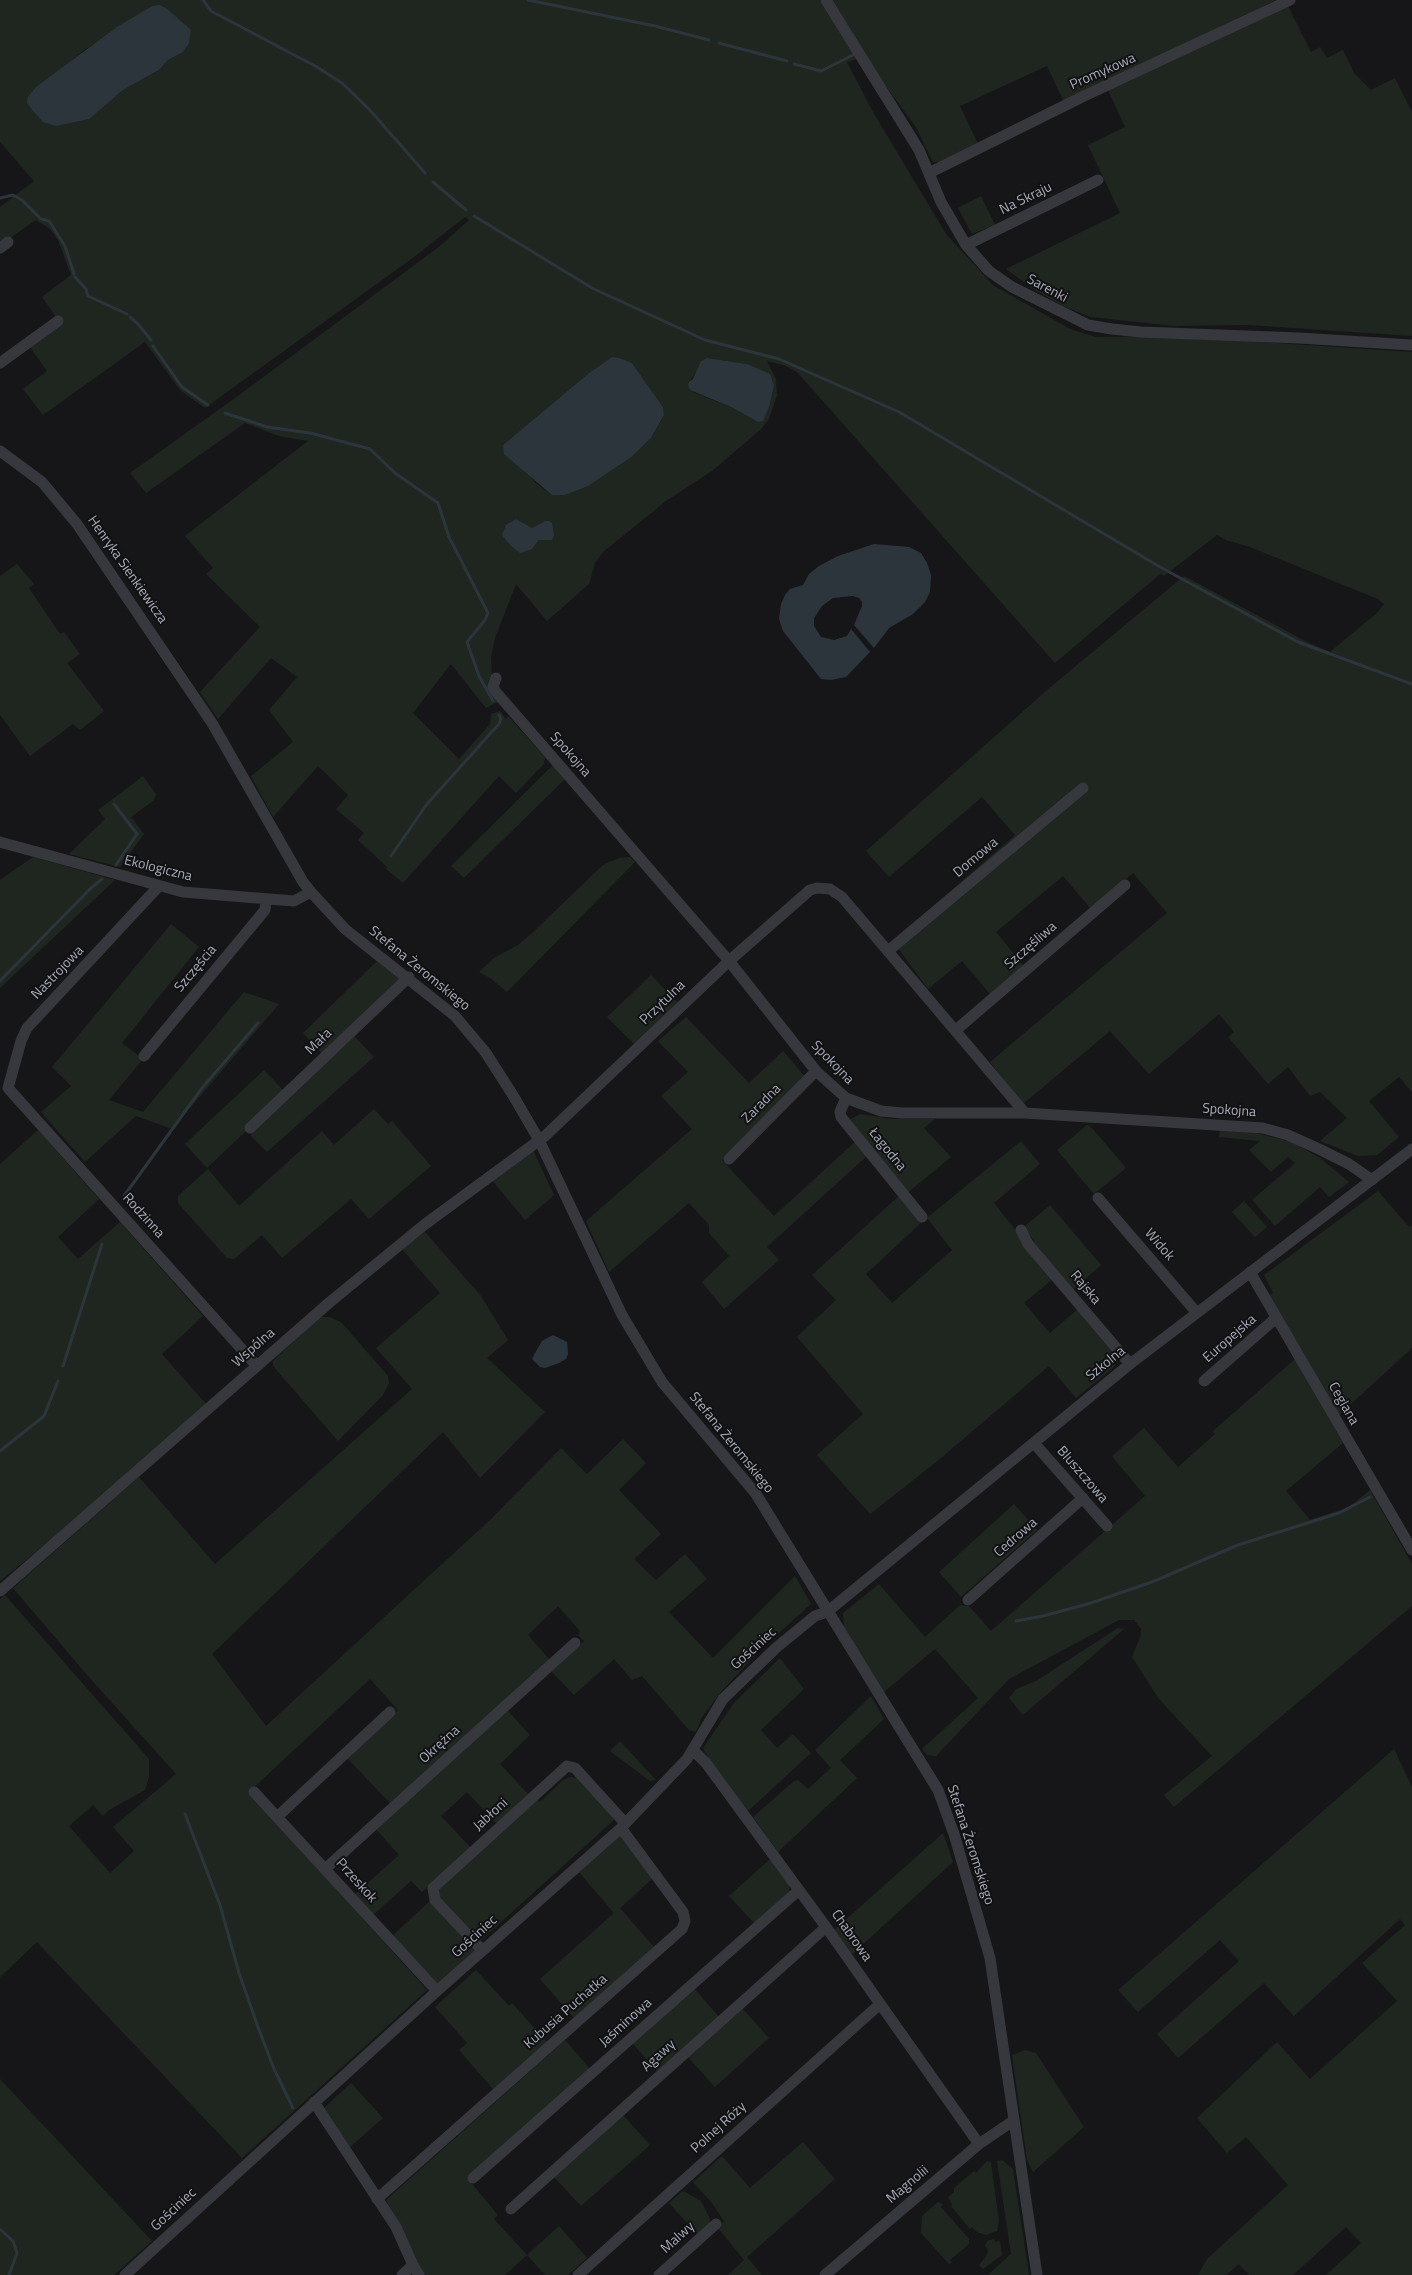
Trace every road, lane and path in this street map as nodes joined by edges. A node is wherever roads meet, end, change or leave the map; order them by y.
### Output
1 (826, 0) edge
2 (1290, 0) edge
3 (929, 173) junction
4 (1098, 180) dead end
5 (966, 244) junction
6 (58, 321) dead end
7 (1412, 345) edge
8 (0, 363) edge
9 (0, 451) edge
10 (496, 678) dead end
11 (212, 722) joint
12 (1083, 788) dead end
13 (0, 842) edge
14 (1125, 885) dead end
15 (159, 886) junction
16 (311, 892) junction
17 (266, 900) junction
18 (888, 951) junction
19 (729, 961) junction
20 (408, 977) junction
21 (956, 1030) junction
22 (144, 1056) dead end
23 (816, 1071) junction
24 (4, 1088) edge
25 (846, 1098) junction
26 (1025, 1113) junction
27 (250, 1128) dead end
28 (538, 1140) junction
29 (1412, 1149) edge
30 (729, 1159) dead end
31 (1372, 1180) junction
32 (1098, 1198) dead end
33 (922, 1217) dead end
34 (1021, 1230) dead end
35 (1250, 1272) junction
36 (1197, 1313) junction
37 (1276, 1318) junction
38 (1130, 1364) junction
39 (256, 1365) junction
40 (1204, 1382) dead end
41 (1034, 1444) junction
42 (1083, 1498) junction
43 (1106, 1526) dead end
44 (1412, 1550) edge
45 (0, 1591) edge
46 (968, 1600) dead end
47 (828, 1612) junction
48 (575, 1643) dead end
49 (390, 1712) dead end
50 (693, 1750) junction
51 (254, 1792) dead end
52 (277, 1817) junction
53 (623, 1825) junction
54 (325, 1869) junction
55 (798, 1890) junction
56 (826, 1927) junction
57 (482, 1950) junction
58 (436, 1991) junction
59 (880, 2004) junction
60 (314, 2102) junction
61 (1014, 2121) junction
62 (979, 2144) junction
63 (473, 2178) dead end
64 (377, 2199) junction
65 (511, 2209) dead end
66 (716, 2224) dead end
67 (416, 2270) edge
68 (125, 2275) edge
69 (402, 2275) edge
70 (578, 2275) edge
71 (659, 2275) edge
72 (826, 2275) edge
73 (1037, 2275) edge

1 - 3 street, Sarenki
2 - 3 street, Promykowa
3 - 5 street, Sarenki
4 - 5 street, Na Skraju
5 - 7 street, Sarenki
6 - 8 street
9 - 11 street, Henryka Sienkiewicza
10 - 19 street, Spokojna
11 - 16 street, Stefana Żeromskiego
12 - 18 street, Domowa
13 - 15 street, Ekologiczna
14 - 21 street, Szczęśliwa
15 - 17 street, Ekologiczna
15 - 24 street, Nastrojowa
16 - 17 street, Ekologiczna
16 - 20 street, Stefana Żeromskiego
17 - 22 street, Szczęścia
18 - 19 street, Przytulna
18 - 21 street
19 - 23 street, Spokojna
19 - 28 street, Przytulna
20 - 27 street, Mała
20 - 28 street, Stefana Żeromskiego
21 - 26 street
23 - 25 street, Spokojna
23 - 30 street, Zaradna
24 - 39 street, Rodzinna
25 - 26 street, Spokojna
25 - 33 street, Łagodna
26 - 31 street, Spokojna
28 - 39 street, Wspólna
28 - 47 street, Stefana Żeromskiego
29 - 31 street, Szkolna
31 - 35 street, Szkolna
32 - 36 street, Widok
34 - 38 street, Rajska
35 - 36 street, Szkolna
35 - 37 street, Ceglana
36 - 38 street, Szkolna
37 - 40 street, Europejska
37 - 44 street, Ceglana
38 - 41 street, Szkolna
39 - 45 street, Wspólna
41 - 42 street, Bluszczowa
41 - 47 street, Szkolna
42 - 43 street, Bluszczowa
42 - 46 street, Cedrowa
47 - 50 street, Gościniec
47 - 61 street, Stefana Żeromskiego
48 - 54 street, Okrężna
49 - 52 street
50 - 53 street, Gościniec
50 - 55 street, Chabrowa
51 - 52 street, Przeskok
52 - 54 street, Przeskok
53 - 57 street, Gościniec
53 - 57 street, Jabłoni
53 - 64 street, Kubusia Puchatka
54 - 58 street, Przeskok
55 - 56 street, Chabrowa
55 - 63 street, Jaśminowa
56 - 59 street, Chabrowa
56 - 65 street, Agawy
57 - 58 street, Gościniec
58 - 60 street, Gościniec
59 - 62 street, Chabrowa
59 - 70 street, Polnej Róży
60 - 64 street
60 - 68 street, Gościniec
61 - 62 street, Magnolii
61 - 73 street, Stefana Żeromskiego
62 - 72 street, Magnolii
64 - 67 street
66 - 71 street, Malwy
67 - 69 street

